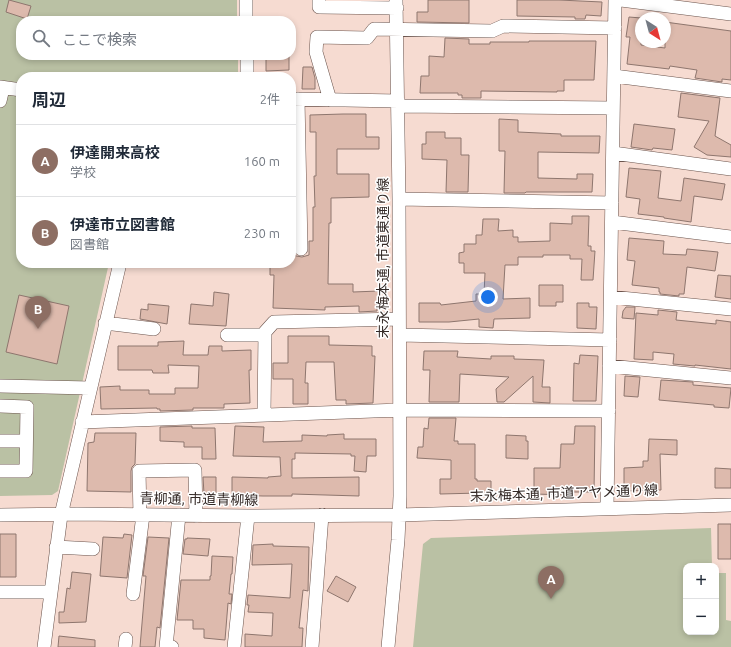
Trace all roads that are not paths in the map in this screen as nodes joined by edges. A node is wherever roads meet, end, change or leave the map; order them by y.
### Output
1 (246, 0) edge
2 (319, 0) edge
3 (615, 0) edge
4 (621, 0) edge
5 (397, 4) edge
6 (731, 14) edge
7 (246, 16) edge
8 (615, 28) junction
9 (397, 30) junction
10 (246, 60) edge
11 (247, 72) edge
12 (614, 76) junction
13 (1, 87) edge
14 (16, 89) edge
15 (731, 91) edge
16 (296, 99) edge
17 (330, 100) junction
18 (0, 101) edge
19 (398, 104) junction
20 (613, 108) junction
21 (296, 142) edge
22 (613, 153) junction
23 (731, 169) edge
24 (399, 199) junction
25 (612, 203) junction
26 (612, 222) junction
27 (731, 238) edge
28 (301, 249) dead end
29 (119, 268) edge
30 (610, 297) junction
31 (731, 309) edge
32 (399, 319) junction
33 (105, 323) junction
34 (154, 329) dead end
35 (227, 335) dead end
36 (400, 335) junction
37 (265, 336) junction
38 (610, 340) junction
39 (609, 366) junction
40 (731, 378) edge
41 (0, 386) edge
42 (90, 388) junction
43 (0, 406) edge
44 (400, 410) junction
45 (609, 411) junction
46 (264, 414) junction
47 (82, 422) junction
48 (0, 441) edge
49 (26, 441) junction
50 (0, 471) edge
51 (731, 505) edge
52 (607, 508) junction
53 (0, 515) edge
54 (61, 515) junction
55 (141, 515) junction
56 (322, 515) junction
57 (399, 515) junction
58 (179, 516) junction
59 (196, 516) junction
60 (248, 516) junction
61 (56, 547) junction
62 (93, 549) dead end
63 (0, 592) edge
64 (50, 592) junction
65 (133, 594) dead end
66 (44, 647) edge
67 (166, 647) edge
68 (172, 647) edge
69 (234, 647) edge
70 (312, 647) edge
71 (388, 647) edge

1 - 7 street
2 - 5 street
3 - 8 street
4 - 6 street
5 - 9 street, 末永梅本通, 市道東通り線
8 - 9 street
8 - 12 street
9 - 17 street
9 - 19 street, 末永梅本通, 市道東通り線
10 - 11 street
12 - 15 street
12 - 20 street
13 - 14 street
13 - 18 street
16 - 17 street
17 - 19 street
19 - 20 street
19 - 24 street, 末永梅本通, 市道東通り線
20 - 22 street
21 - 28 street
22 - 23 street
22 - 25 street
24 - 25 street
24 - 32 street, 末永梅本通, 市道東通り線
25 - 26 street
26 - 27 street
26 - 30 street
29 - 33 street
30 - 31 street
30 - 38 street
32 - 36 street, 末永梅本通, 市道東通り線
32 - 37 street
33 - 34 street
33 - 42 street
35 - 37 street
36 - 38 street
36 - 44 street, 末永梅本通, 市道東通り線
37 - 46 street
38 - 39 street
39 - 40 street
39 - 45 street
41 - 42 street
42 - 47 street
43 - 49 street
44 - 45 street
44 - 46 street
44 - 57 street, 末永梅本通, 市道東通り線
45 - 52 street
46 - 47 street
47 - 54 street
48 - 49 street
49 - 50 street
51 - 52 street, 末永梅本通, 市道アヤメ通り線
52 - 57 street, 末永梅本通, 市道アヤメ通り線
53 - 54 street, 青柳通, 市道青柳線
54 - 55 street, 青柳通, 市道青柳線
54 - 61 street
55 - 58 street, 青柳通, 市道青柳線
55 - 59 street
55 - 65 street
56 - 57 street, 青柳通, 市道青柳線
56 - 60 street, 青柳通, 市道青柳線
56 - 70 street
57 - 71 street, 末永梅本通, 市道東通り線
58 - 59 street, 青柳通, 市道青柳線
58 - 67 street
59 - 60 street, 青柳通, 市道青柳線
60 - 69 street
61 - 62 street
61 - 64 street
63 - 64 street
64 - 66 street
67 - 68 street

